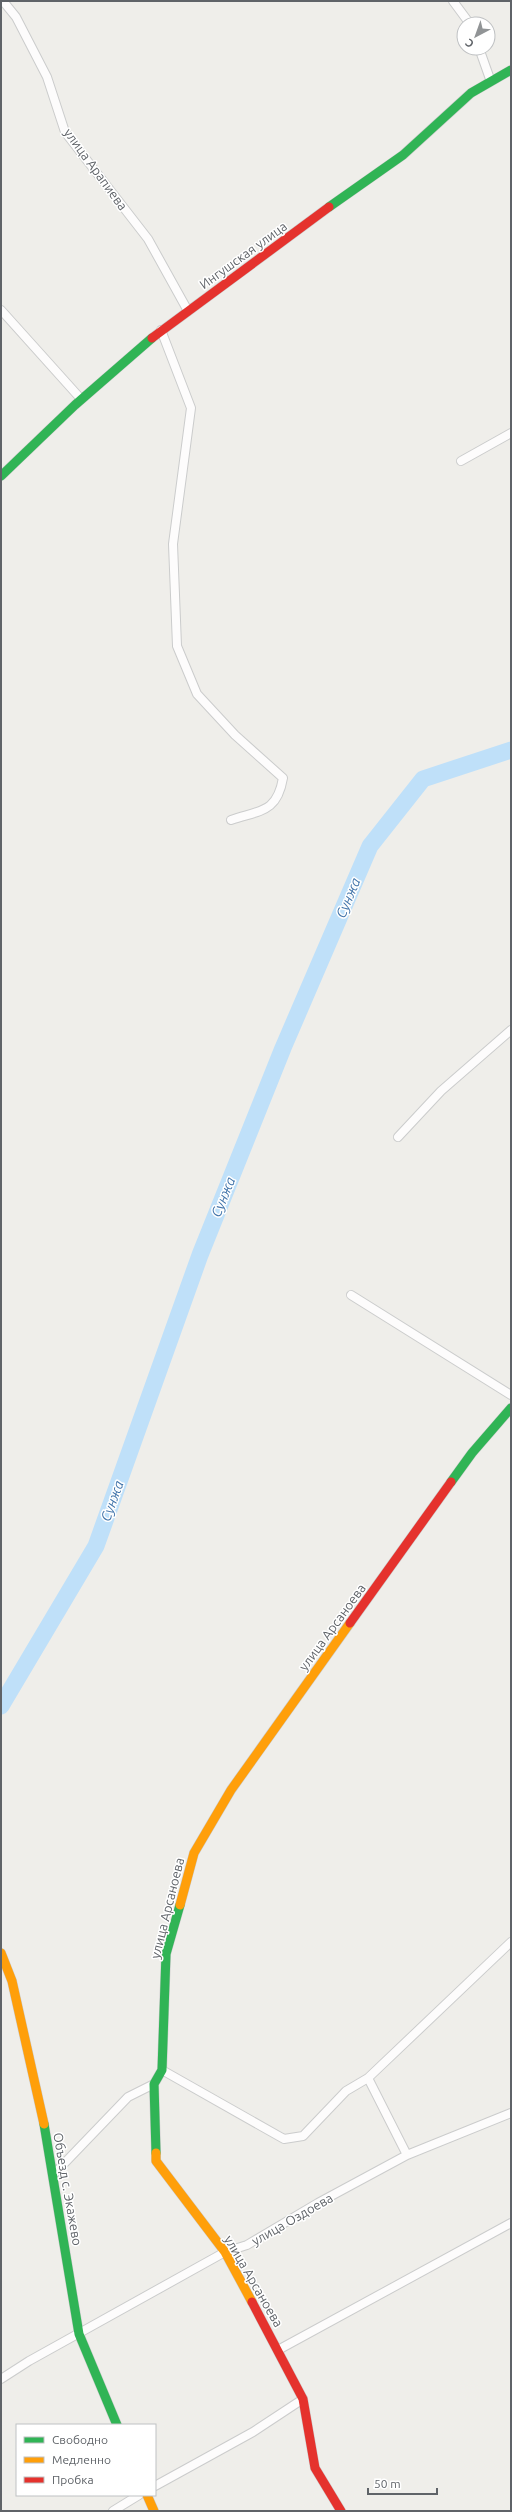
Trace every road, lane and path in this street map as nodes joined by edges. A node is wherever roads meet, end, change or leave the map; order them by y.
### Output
1 (3, 1) edge
2 (453, 1) edge
3 (464, 16) edge
4 (482, 56) edge
5 (511, 70) edge
6 (490, 79) junction
7 (1, 310) edge
8 (188, 311) junction
9 (161, 330) junction
10 (81, 399) junction
11 (511, 433) edge
12 (461, 460) dead end
13 (1, 476) edge
14 (231, 820) dead end
15 (511, 1030) edge
16 (398, 1137) dead end
17 (352, 1295) dead end
18 (511, 1395) edge
19 (511, 1408) edge
20 (511, 1942) edge
21 (1, 1953) edge
22 (162, 2070) junction
23 (368, 2078) junction
24 (154, 2084) junction
25 (511, 2113) edge
26 (407, 2155) junction
27 (54, 2174) junction
28 (511, 2223) edge
29 (225, 2252) junction
30 (79, 2334) junction
31 (278, 2350) junction
32 (1, 2380) edge
33 (303, 2399) junction
34 (117, 2424) edge
35 (156, 2485) edge
36 (137, 2496) edge
37 (147, 2496) edge
38 (113, 2511) edge
39 (154, 2511) edge
40 (342, 2511) edge

1 - 8 street, улица Арапиева
2 - 3 street
4 - 6 street
5 - 6 street, Ингушская улица
6 - 8 street, Ингушская улица
7 - 10 street
8 - 9 street, Ингушская улица
9 - 10 street, Ингушская улица
9 - 14 street
10 - 13 street, Ингушская улица
11 - 12 street
15 - 16 street
17 - 18 street
19 - 22 street, улица Арсаноева
20 - 23 street
21 - 27 street, Объезд с. Экажево
22 - 23 street
22 - 24 street, улица Арсаноева
23 - 26 street
24 - 27 street
24 - 29 street, улица Арсаноева
25 - 26 street, улица Оздоева
26 - 29 street, улица Оздоева
27 - 30 street, Объезд с. Экажево
28 - 31 street
29 - 30 street, улица Оздоева
29 - 31 street, улица Арсаноева
30 - 32 street, улица Оздоева
30 - 34 street, Объезд с. Экажево
31 - 33 street, улица Арсаноева
33 - 35 street
33 - 40 street, улица Арсаноева
36 - 38 street
37 - 39 street

